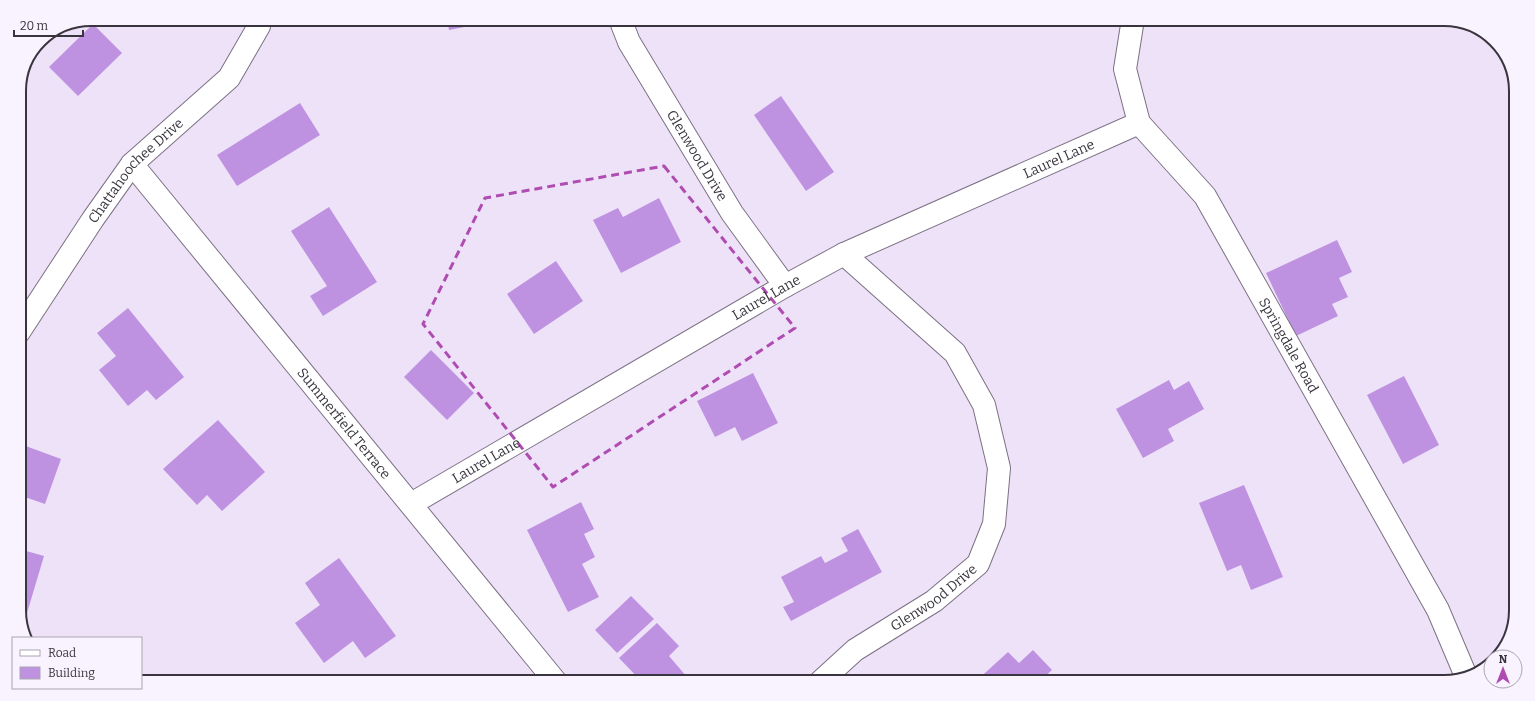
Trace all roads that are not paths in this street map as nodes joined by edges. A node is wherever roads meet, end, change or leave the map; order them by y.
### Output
1 (259, 26) edge
2 (623, 26) edge
3 (1132, 26) edge
4 (1139, 123) junction
5 (132, 164) junction
6 (844, 254) junction
7 (785, 286) junction
8 (26, 321) edge
9 (411, 504) junction
10 (1464, 672) edge
11 (550, 675) edge
12 (828, 675) edge

1 - 5 street, Chattahoochee Drive
2 - 7 street, Glenwood Drive
3 - 4 street, Springdale Road
4 - 6 street, Laurel Lane
4 - 10 street, Springdale Road
5 - 8 street, Chattahoochee Drive
5 - 9 street, Summerfield Terrace
6 - 7 street, Laurel Lane
6 - 12 street, Glenwood Drive
7 - 9 street, Laurel Lane
9 - 11 street, Summerfield Terrace

